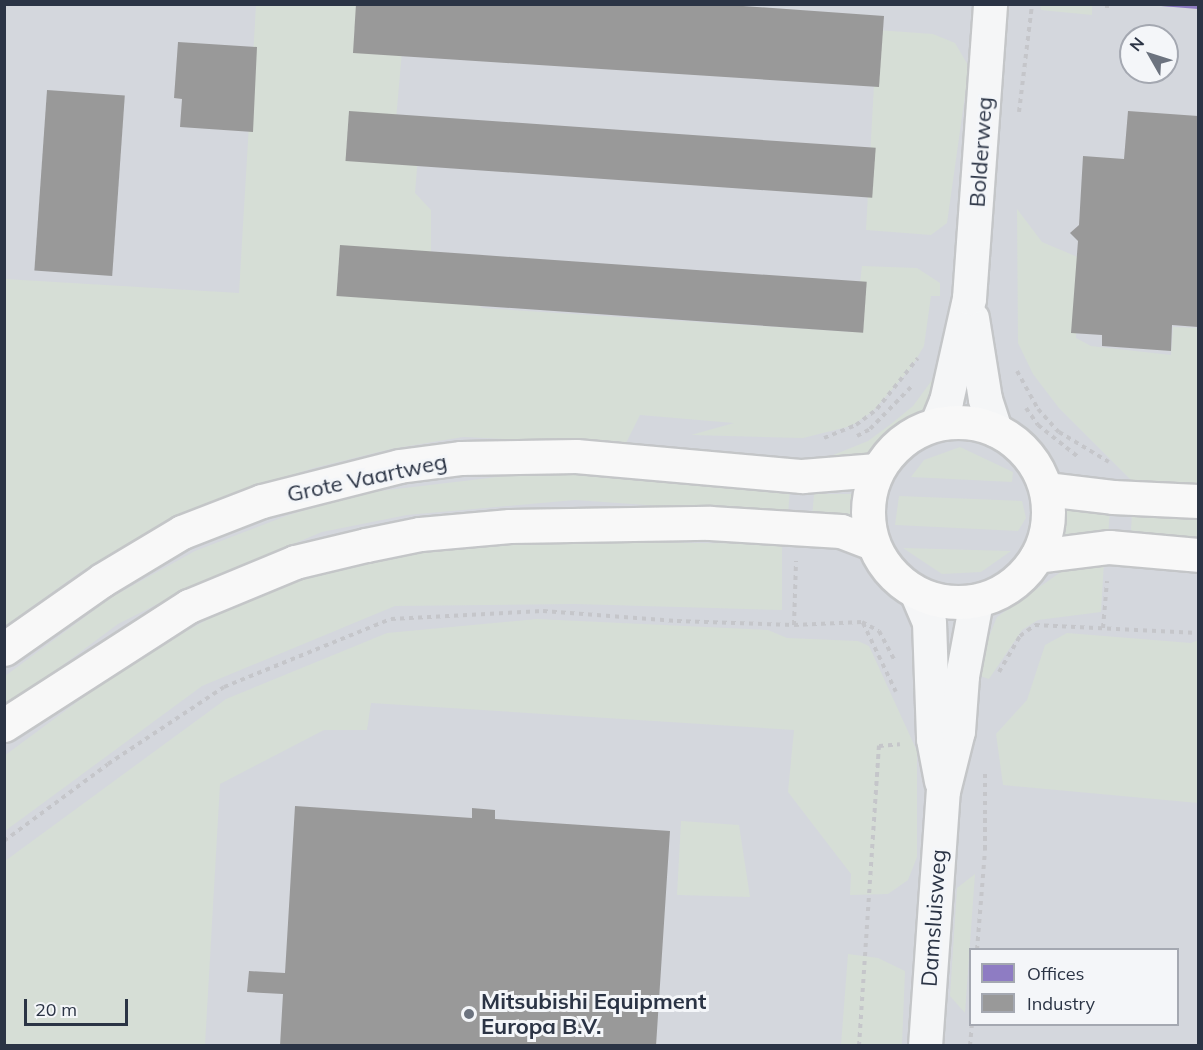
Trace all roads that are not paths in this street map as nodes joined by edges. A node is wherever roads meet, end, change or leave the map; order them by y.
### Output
1 (990, 4) edge
2 (969, 298) junction
3 (937, 423) junction
4 (995, 429) junction
5 (877, 470) junction
6 (1046, 489) junction
7 (1198, 501) edge
8 (872, 543) junction
9 (1198, 555) edge
10 (1037, 556) junction
11 (917, 594) junction
12 (976, 601) junction
13 (4, 649) edge
14 (948, 674) junction
15 (4, 725) edge
16 (924, 1046) edge

1 - 2 street, Bolderweg
2 - 3 street, Bolderweg
2 - 4 street, Bolderweg
3 - 4 main road
3 - 5 main road
4 - 6 main road
5 - 8 main road
5 - 13 main road, Grote Vaartweg
6 - 7 main road
6 - 10 main road
8 - 11 main road
8 - 15 main road
9 - 10 main road
10 - 12 main road
11 - 12 main road
11 - 14 street, Damsluisweg
12 - 14 street, Damsluisweg
14 - 16 street, Damsluisweg

